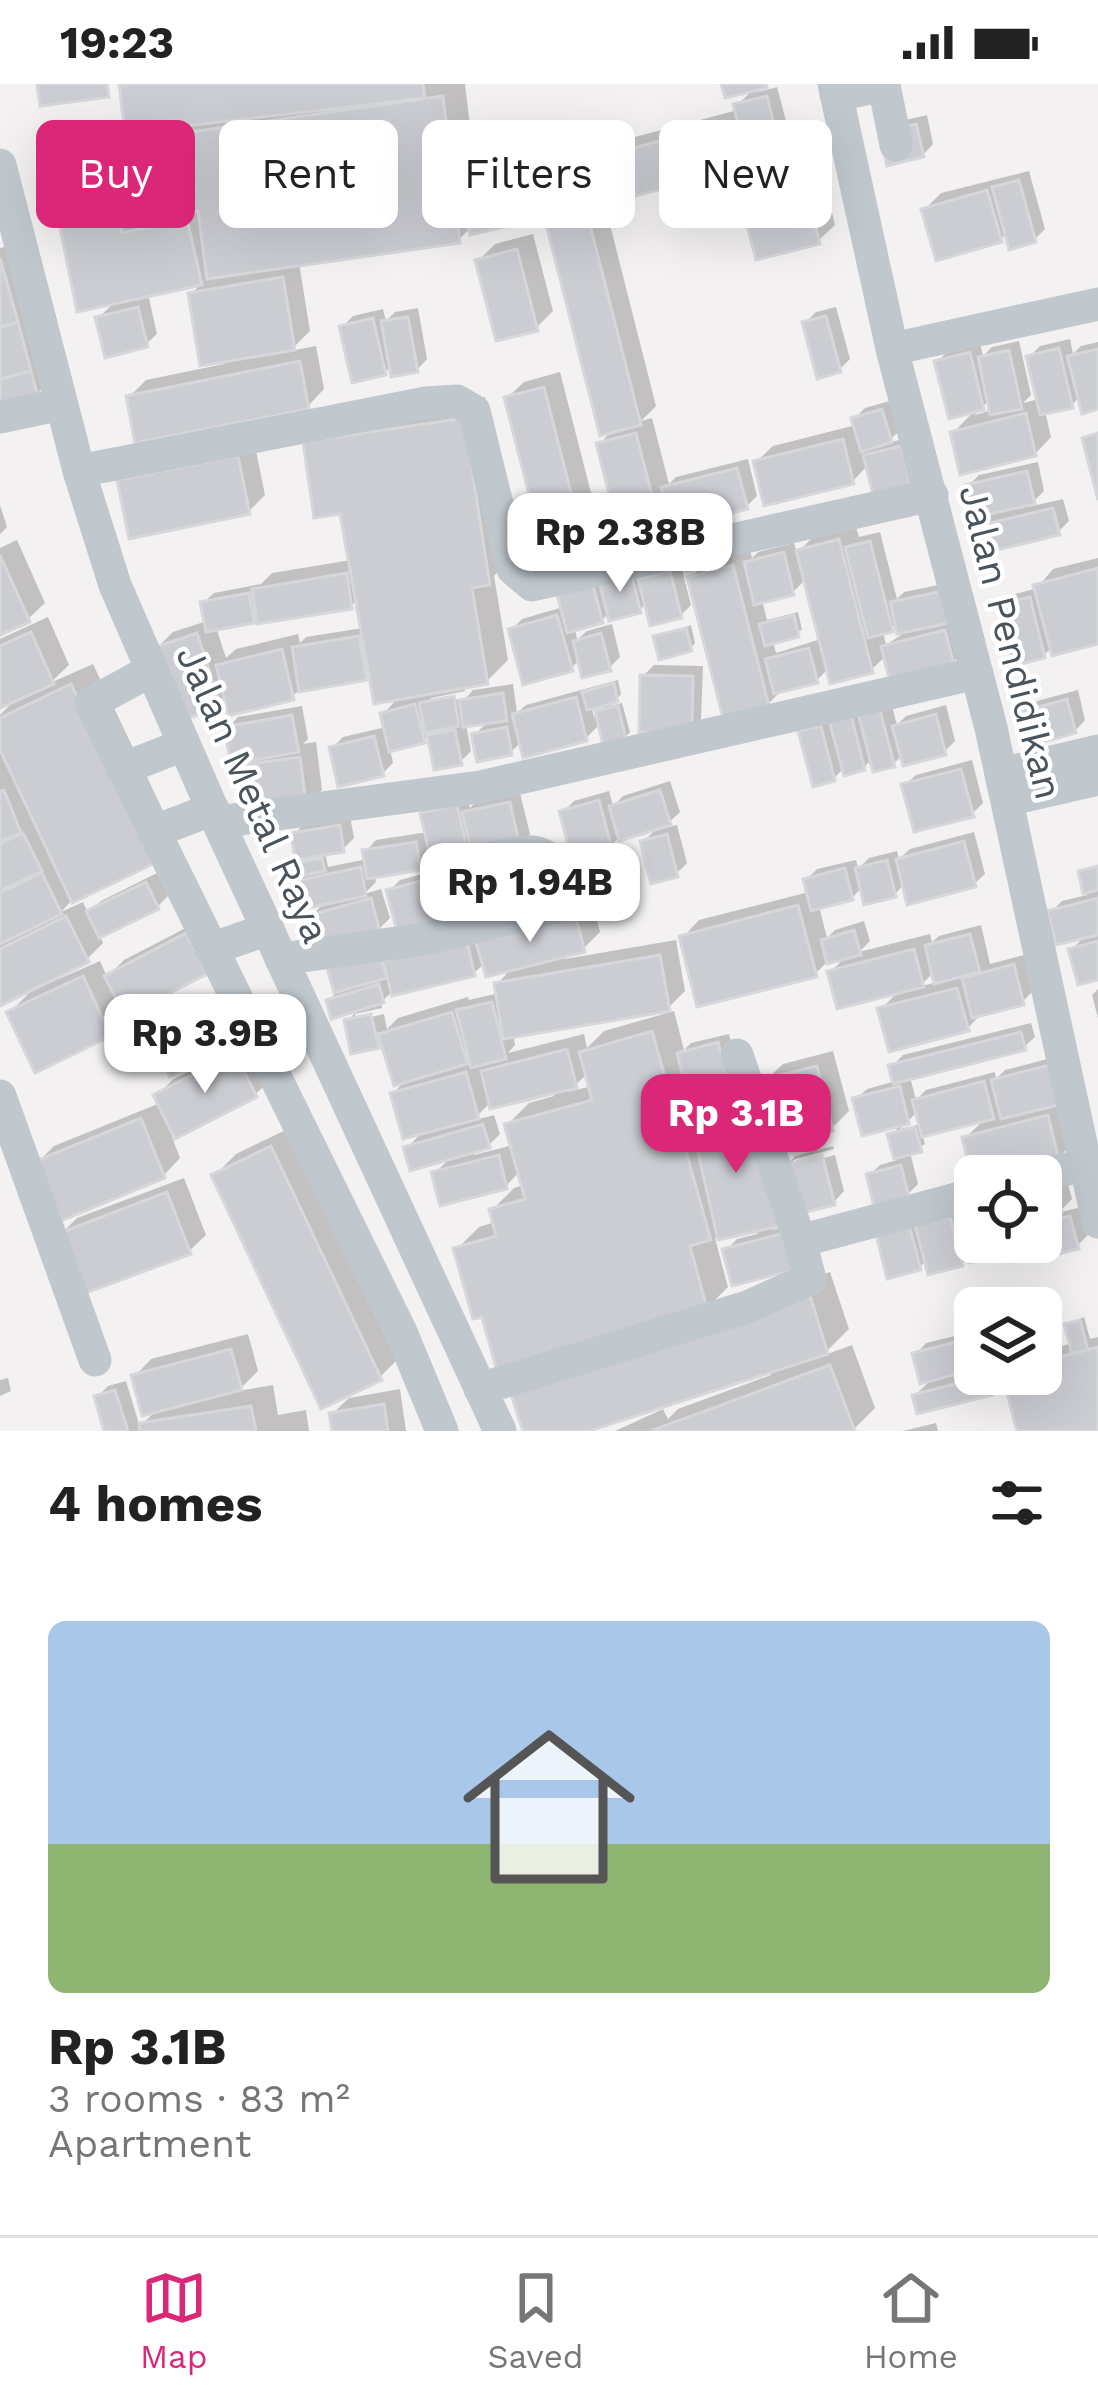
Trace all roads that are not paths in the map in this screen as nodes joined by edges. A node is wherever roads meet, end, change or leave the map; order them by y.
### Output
1 (887, 84) edge
2 (835, 89) edge
3 (896, 145) dead end
4 (0, 165) edge
5 (1098, 304) edge
6 (892, 349) junction
7 (61, 404) junction
8 (0, 417) edge
9 (79, 471) junction
10 (932, 495) junction
11 (150, 670) junction
12 (977, 673) junction
13 (184, 745) junction
14 (1098, 751) edge
15 (122, 769) junction
16 (1098, 779) edge
17 (1004, 787) junction
18 (216, 816) junction
19 (153, 832) junction
20 (475, 863) dead end
21 (274, 944) junction
22 (211, 950) junction
23 (303, 1007) junction
24 (248, 1024) junction
25 (737, 1055) dead end
26 (0, 1096) edge
27 (1092, 1162) edge
28 (1062, 1170) edge
29 (954, 1200) edge
30 (400, 1220) junction
31 (1098, 1222) edge
32 (352, 1232) junction
33 (800, 1241) junction
34 (95, 1360) dead end
35 (480, 1389) junction
36 (442, 1431) edge
37 (500, 1431) edge

1 - 2 street
1 - 3 street
2 - 6 street, Jalan Pendidikan
4 - 7 street, Jalan Metal Raya
5 - 6 street
6 - 10 street, Jalan Pendidikan
7 - 8 street
7 - 9 street, Jalan Metal Raya
9 - 10 street
9 - 11 street, Jalan Metal Raya
10 - 12 street, Jalan Pendidikan
11 - 13 street, Jalan Metal Raya
11 - 15 street
12 - 17 street, Jalan Pendidikan
12 - 18 street
13 - 15 street
13 - 18 street, Jalan Metal Raya
14 - 17 street
15 - 19 street
16 - 17 street
17 - 27 street, Jalan Pendidikan
18 - 19 street
18 - 21 street, Jalan Metal Raya
19 - 22 street
20 - 21 street
21 - 22 street
21 - 23 street, Jalan Metal Raya
22 - 24 street
23 - 24 street
23 - 30 street, Jalan Metal Raya
24 - 32 street
25 - 33 street
26 - 34 street
27 - 28 street
27 - 31 street, Jalan Pendidikan
29 - 33 street
30 - 32 street
30 - 35 street, Jalan Metal Raya
32 - 36 street
33 - 35 street
35 - 37 street, Jalan Metal Raya

